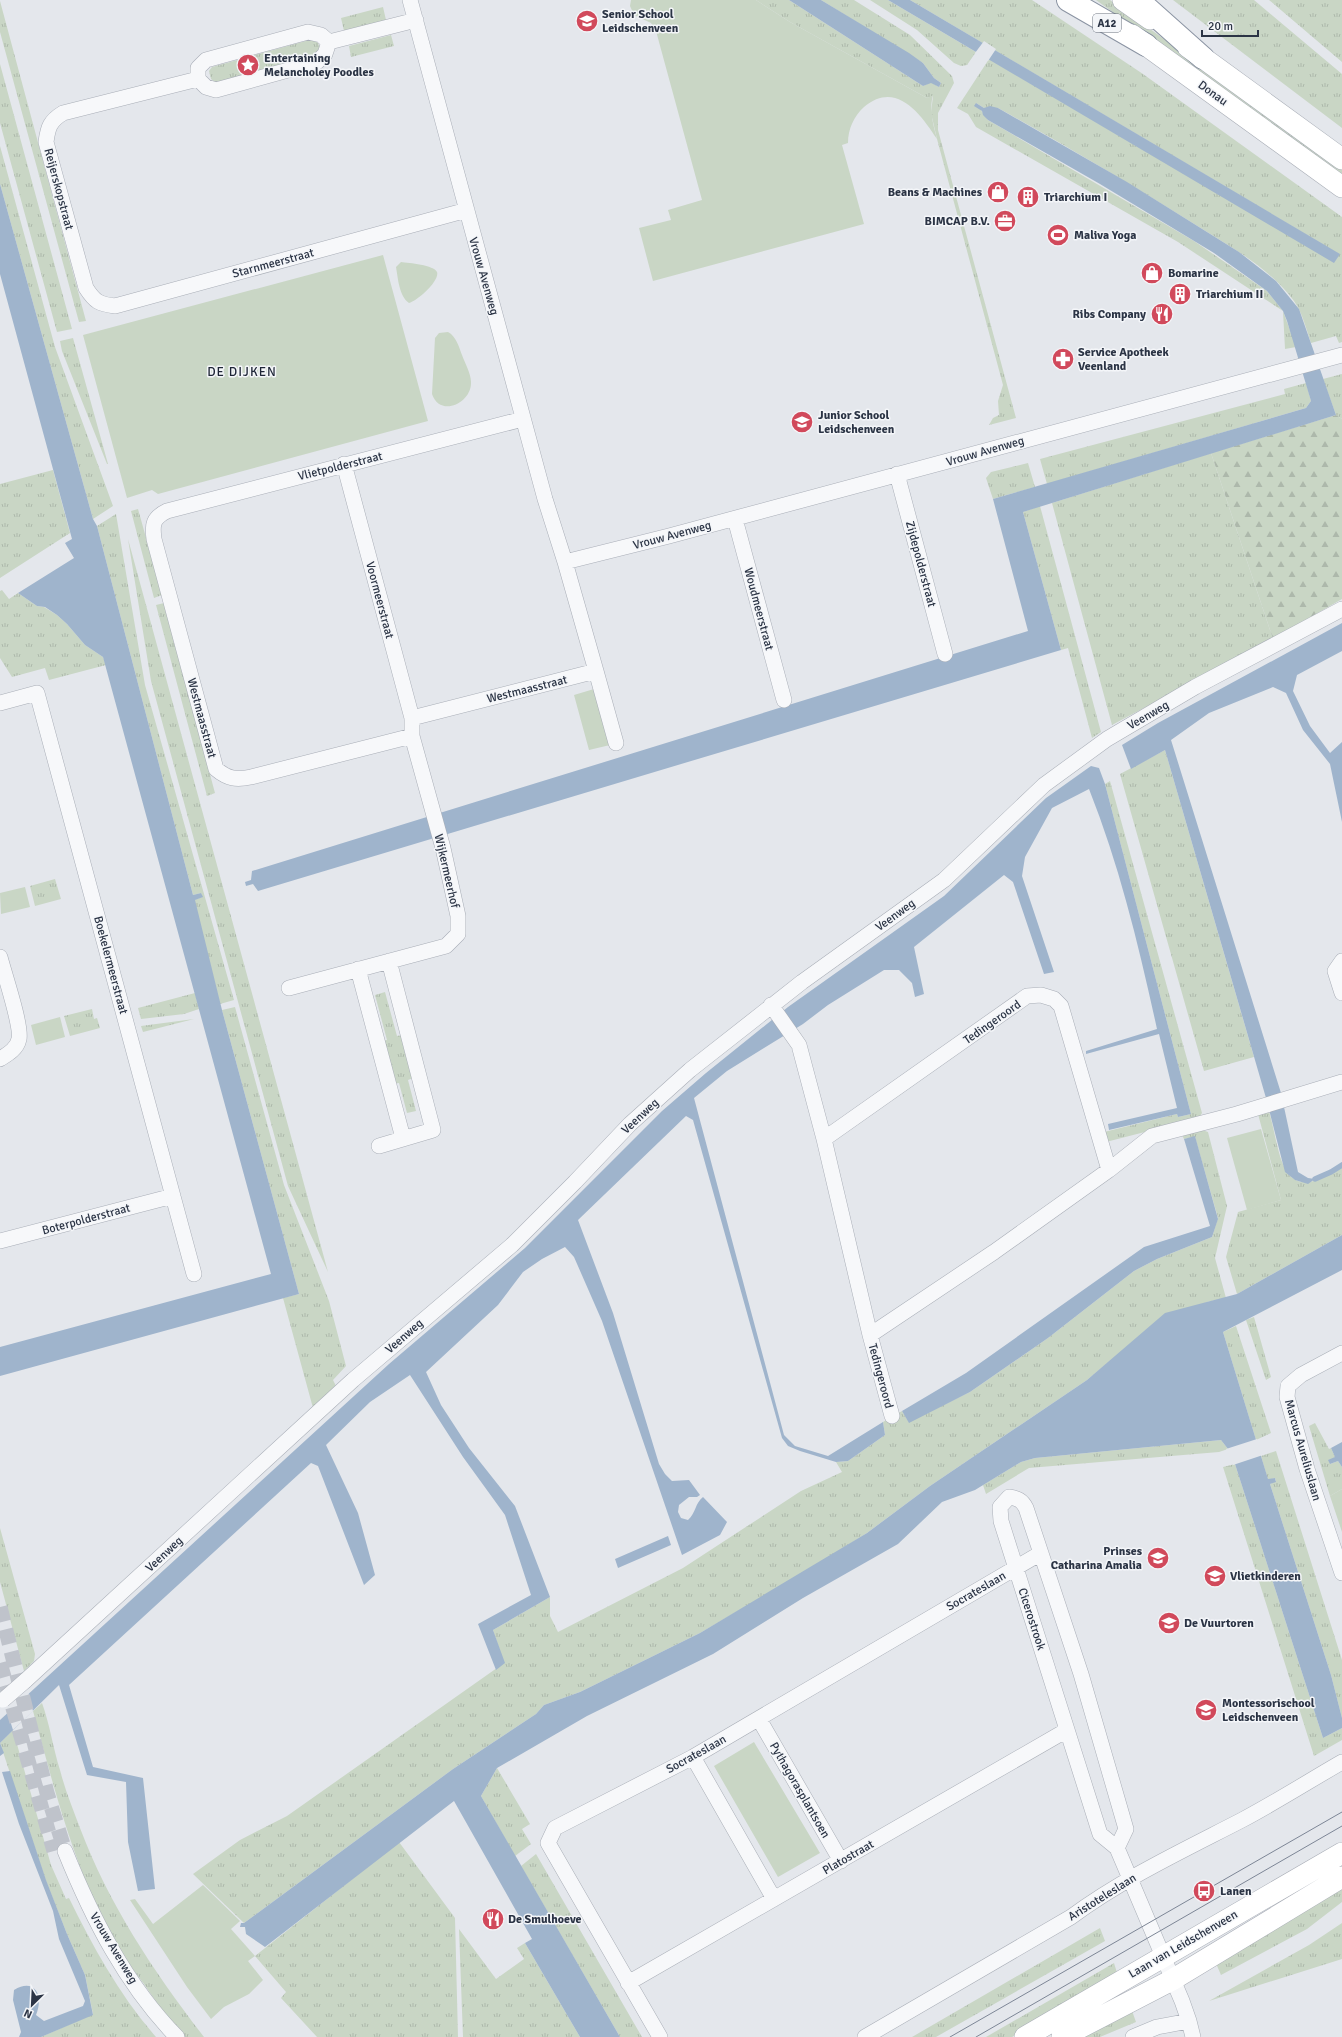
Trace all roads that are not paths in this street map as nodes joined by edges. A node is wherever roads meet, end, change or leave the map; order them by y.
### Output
1 (410, 0) edge
2 (1068, 0) edge
3 (1083, 0) edge
4 (1123, 0) edge
5 (1138, 0) edge
6 (416, 20) junction
7 (329, 42) junction
8 (1146, 45) junction
9 (1203, 58) junction
10 (198, 79) junction
11 (1342, 159) edge
12 (1342, 187) edge
13 (467, 210) junction
14 (86, 288) joint
15 (1340, 355) edge
16 (523, 419) junction
17 (344, 464) junction
18 (897, 474) junction
19 (158, 516) joint
20 (735, 519) junction
21 (565, 562) junction
22 (1342, 609) edge
23 (946, 654) dead end
24 (596, 671) junction
25 (784, 700) dead end
26 (0, 703) edge
27 (412, 718) junction
28 (412, 736) junction
29 (616, 743) dead end
30 (389, 961) junction
31 (1342, 961) edge
32 (1, 962) edge
33 (358, 969) junction
34 (289, 988) dead end
35 (1342, 993) edge
36 (771, 1005) junction
37 (0, 1059) edge
38 (1342, 1082) edge
39 (403, 1138) junction
40 (824, 1139) junction
41 (379, 1146) dead end
42 (1109, 1170) junction
43 (173, 1196) junction
44 (0, 1241) edge
45 (194, 1274) dead end
46 (870, 1336) junction
47 (1342, 1353) edge
48 (892, 1416) dead end
49 (1041, 1553) junction
50 (1341, 1564) edge
51 (1015, 1567) junction
52 (2, 1701) edge
53 (759, 1719) junction
54 (1067, 1730) junction
55 (693, 1757) junction
56 (1342, 1762) edge
57 (1117, 1848) junction
58 (1342, 1853) edge
59 (841, 1861) junction
60 (1342, 1877) edge
61 (1130, 1878) junction
62 (774, 1899) junction
63 (1162, 1957) junction
64 (1172, 1980) junction
65 (628, 1983) junction
66 (1189, 2021) junction
67 (162, 2037) edge
68 (177, 2037) edge
69 (660, 2037) edge
70 (866, 2037) edge
71 (1025, 2037) edge
72 (1062, 2037) edge
73 (1133, 2037) edge
74 (1193, 2037) edge

1 - 6 street, Vrouw Avenweg
2 - 8 highway, A12
3 - 8 street, Donau
4 - 9 street, Donau
5 - 9 highway
6 - 7 street
6 - 13 street, Vrouw Avenweg
7 - 10 street
7 - 10 street
8 - 12 street, Donau
9 - 11 street, Donau
10 - 14 street, Reijerskopstraat
13 - 14 street, Starnmeerstraat
13 - 16 street, Vrouw Avenweg
15 - 18 street, Vrouw Avenweg
16 - 17 street, Vlietpolderstraat
16 - 21 street, Vrouw Avenweg
17 - 19 street, Vlietpolderstraat
17 - 27 street, Voormeerstraat
18 - 20 street, Vrouw Avenweg
18 - 23 street, Zijdepolderstraat
19 - 28 street, Westmaasstraat
20 - 21 street, Vrouw Avenweg
20 - 25 street, Woudmeerstraat
21 - 24 street
22 - 36 street, Veenweg
24 - 27 street, Westmaasstraat
24 - 29 street
26 - 43 street, Boekelermeerstraat
27 - 28 street, Voormeerstraat
28 - 30 street, Wijkermeerhof
30 - 33 street, Wijkermeerhof
30 - 39 street
31 - 35 street
32 - 37 street
33 - 34 street, Wijkermeerhof
33 - 39 street
36 - 40 street, Tedingeroord
36 - 52 street, Veenweg, bridge
38 - 42 street, Tedingeroord
39 - 41 street
40 - 42 street, Tedingeroord
40 - 46 street, Tedingeroord
42 - 46 street, Tedingeroord
43 - 44 street, Boterpolderstraat
43 - 45 street, Boekelermeerstraat
46 - 48 street, Tedingeroord
47 - 50 street, Marcus Aureliuslaan
49 - 51 street, Socrateslaan
49 - 51 street, Cicerostrook
49 - 57 street, Cicerostrook
51 - 53 street, Socrateslaan
51 - 54 street, Cicerostrook
53 - 55 street, Socrateslaan
53 - 59 street, Pythagorasplantsoen
54 - 57 street, Cicerostrook
54 - 59 street, Platostraat
55 - 62 street
55 - 65 street, Socrateslaan
56 - 61 street, Aristoteleslaan
57 - 61 street, Cicerostrook
58 - 63 street, Laan van Leidschenveen
59 - 62 street, Platostraat
60 - 64 street, Laan van Leidschenveen
61 - 63 street, Cicerostrook
61 - 70 street, Aristoteleslaan
62 - 65 street, Platostraat
63 - 64 street, Cicerostrook
63 - 71 street, Laan van Leidschenveen
64 - 66 street, Cicerostrook
64 - 72 street, Laan van Leidschenveen
65 - 69 street, Socrateslaan
66 - 73 street
66 - 74 street, Cicerostrook
67 - 68 street, Vrouw Avenweg

